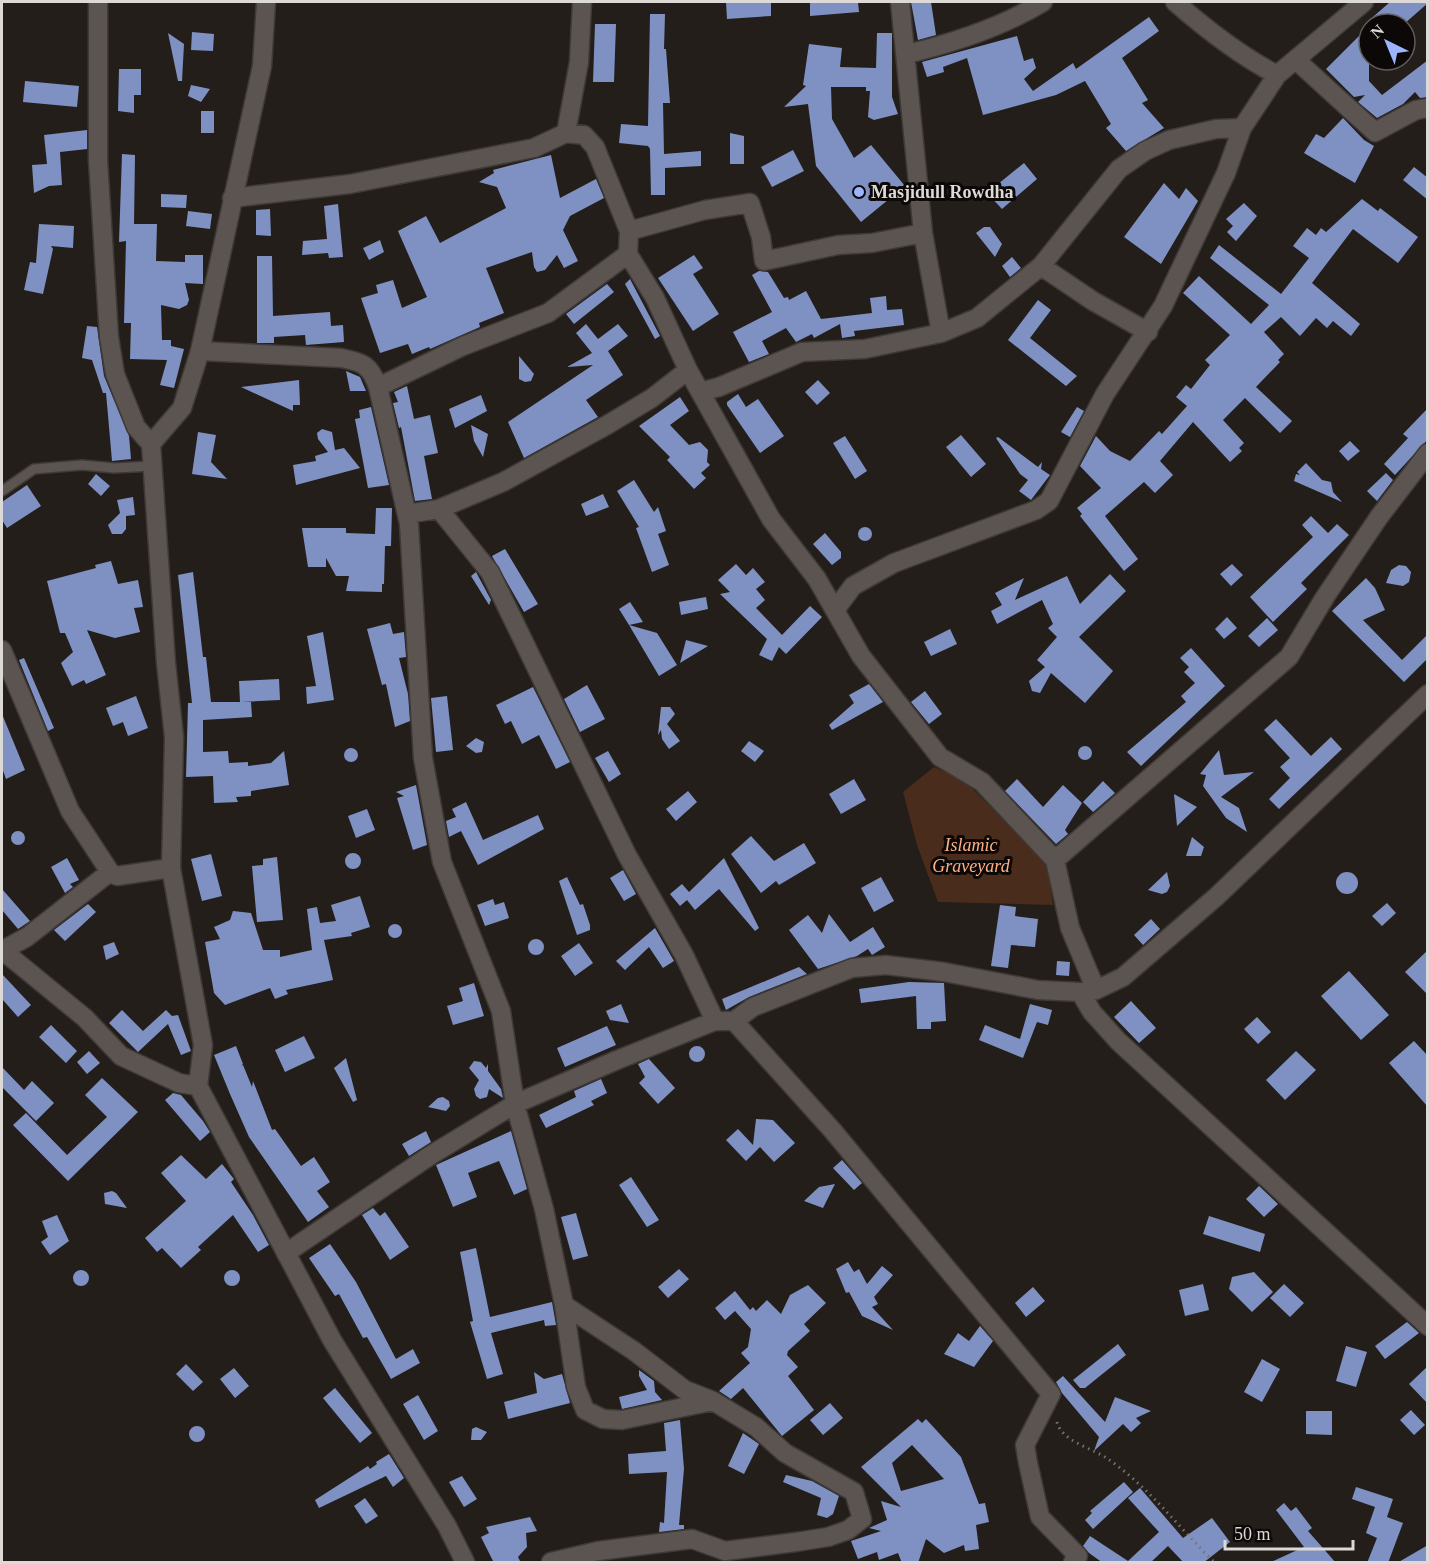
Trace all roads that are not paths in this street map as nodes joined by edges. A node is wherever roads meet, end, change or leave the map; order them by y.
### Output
1 (98, 2) edge
2 (266, 2) edge
3 (582, 2) edge
4 (900, 2) edge
5 (1043, 2) edge
6 (1175, 2) edge
7 (1364, 2) edge
8 (907, 54) junction
9 (1296, 60) junction
10 (1278, 75) junction
11 (1428, 108) edge
12 (1242, 128) junction
13 (566, 133) junction
14 (232, 198) junction
15 (629, 231) junction
16 (922, 233) junction
17 (628, 254) junction
18 (1041, 266) junction
19 (1148, 332) junction
20 (941, 333) junction
21 (200, 351) junction
22 (688, 370) junction
23 (378, 387) junction
24 (700, 392) junction
25 (151, 444) junction
26 (1428, 453) edge
27 (153, 466) junction
28 (2, 491) edge
29 (439, 509) junction
30 (407, 513) junction
31 (835, 610) junction
32 (2, 650) edge
33 (1428, 694) edge
34 (1055, 860) junction
35 (171, 868) junction
36 (110, 872) junction
37 (2, 950) edge
38 (1088, 991) junction
39 (714, 1021) junction
40 (734, 1021) junction
41 (198, 1086) junction
42 (515, 1104) junction
43 (286, 1253) junction
44 (564, 1305) junction
45 (1428, 1326) edge
46 (713, 1401) junction
47 (465, 1563) edge
48 (551, 1563) edge
49 (1073, 1563) edge

1 - 25 street
2 - 14 street
3 - 13 street
4 - 8 street
5 - 8 street
6 - 10 street
7 - 9 street
8 - 16 street
9 - 10 street
9 - 11 street
10 - 12 street
12 - 18 street
12 - 19 street
13 - 14 street
13 - 15 street
14 - 21 street
15 - 16 street
15 - 17 street
16 - 20 street
17 - 22 street
17 - 23 street
18 - 19 street
18 - 20 street
19 - 31 street
20 - 24 street
21 - 23 street
21 - 25 street
22 - 24 street
22 - 29 street
23 - 30 street
24 - 31 street
25 - 27 street
26 - 34 street
27 - 28 lane
27 - 35 street
29 - 30 street
29 - 39 street
30 - 42 street
31 - 34 street
32 - 36 street
33 - 38 street
34 - 38 street
35 - 36 street
35 - 41 street
36 - 37 street
37 - 41 street
38 - 40 street
38 - 45 street
39 - 40 street
39 - 42 street
40 - 49 street
41 - 43 street
42 - 43 street
42 - 44 street
43 - 47 street
44 - 46 street
44 - 46 street
46 - 48 street

